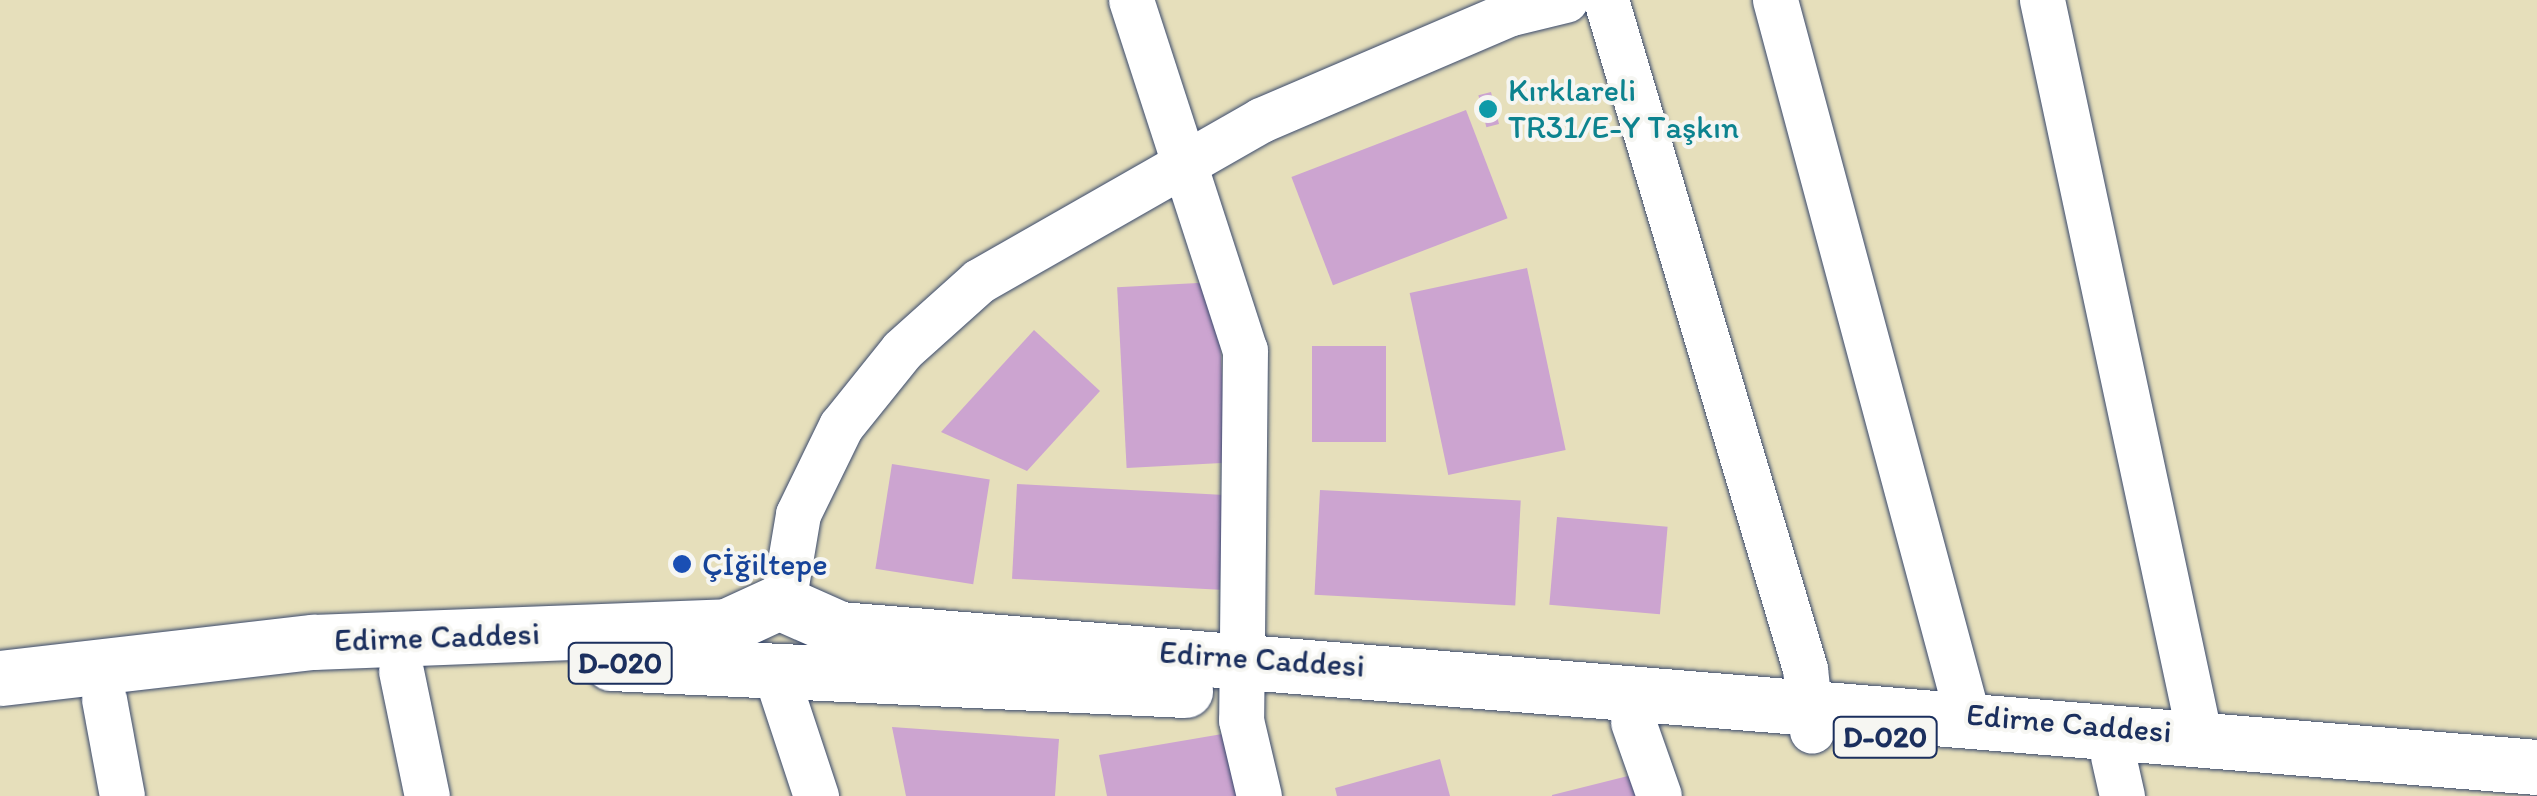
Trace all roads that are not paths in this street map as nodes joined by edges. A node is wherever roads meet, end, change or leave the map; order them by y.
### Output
1 (1131, 0) edge
2 (1566, 0) edge
3 (1606, 0) edge
4 (1775, 0) edge
5 (2042, 0) edge
6 (1508, 6) edge
7 (1189, 159) junction
8 (778, 613) junction
9 (401, 671) junction
10 (778, 672) junction
11 (1242, 675) junction
12 (0, 678) edge
13 (104, 699) junction
14 (0, 710) edge
15 (1967, 715) junction
16 (1811, 718) junction
17 (1633, 722) junction
18 (2198, 734) junction
19 (2537, 767) edge
20 (2118, 776) edge
21 (122, 796) edge
22 (427, 796) edge
23 (816, 796) edge
24 (1260, 796) edge
25 (1659, 796) edge
26 (2528, 796) edge

1 - 7 street
2 - 6 street
3 - 16 street
4 - 15 street
5 - 18 street
6 - 7 street
7 - 8 street
7 - 11 street
8 - 10 highway
8 - 11 highway, Edirne Caddesi
8 - 12 highway, Edirne Caddesi / D-020
9 - 10 highway, Edirne Caddesi / D-020
9 - 13 highway, Edirne Caddesi / D-020
9 - 22 street
10 - 11 highway, Edirne Caddesi / D-020
10 - 23 street
11 - 16 highway, Edirne Caddesi
11 - 17 highway, Edirne Caddesi / D-020
11 - 24 street
13 - 14 highway, Edirne Caddesi / D-020
13 - 21 street
15 - 16 highway, Edirne Caddesi
15 - 18 highway, Edirne Caddesi
16 - 17 highway, Edirne Caddesi / D-020
16 - 20 highway, Edirne Caddesi / D-020
17 - 25 street
18 - 19 highway, Edirne Caddesi
20 - 26 highway, Edirne Caddesi / D-020

